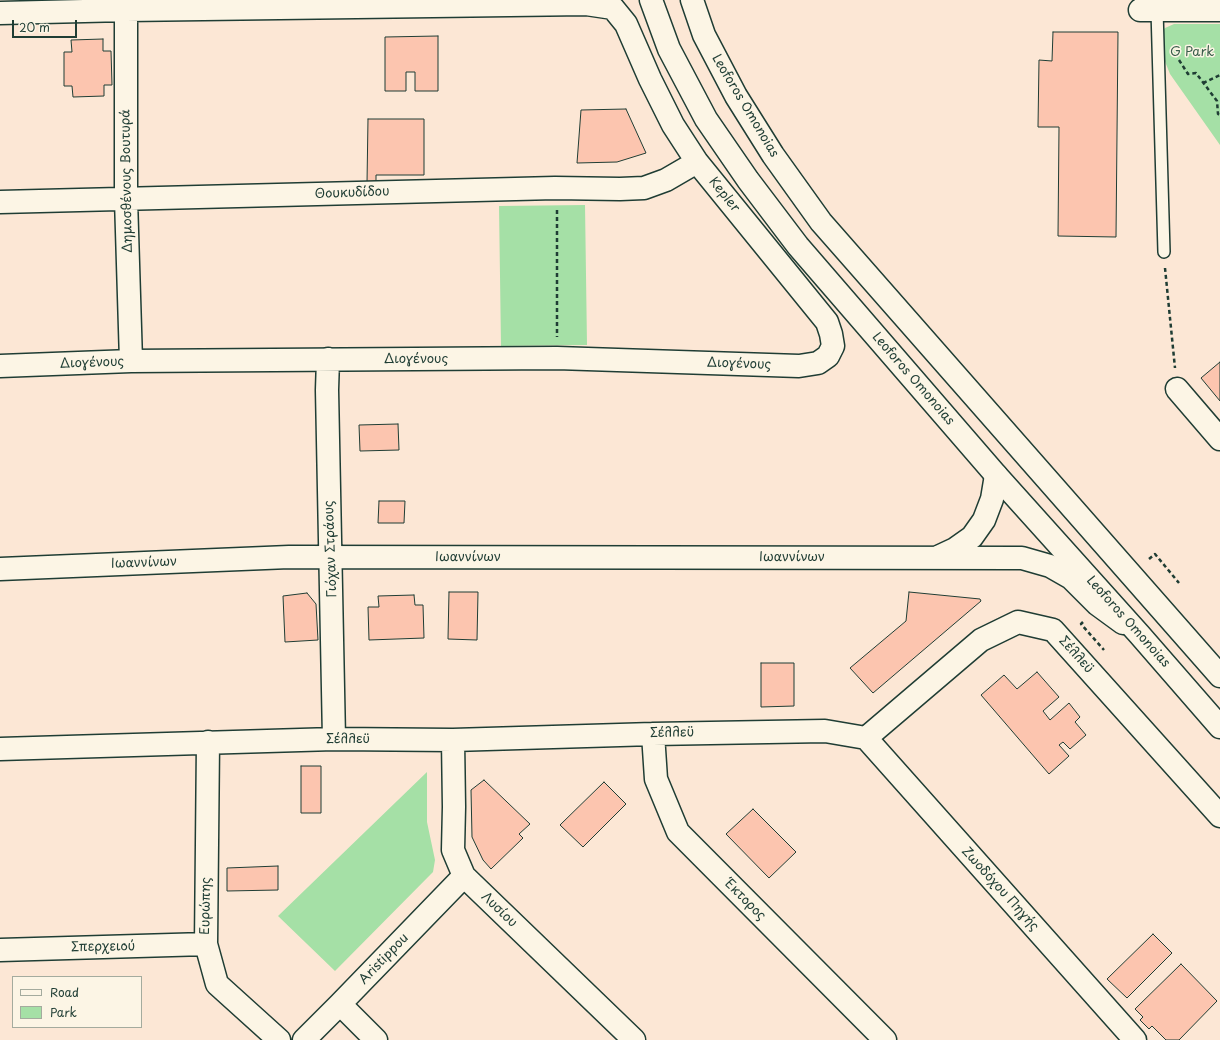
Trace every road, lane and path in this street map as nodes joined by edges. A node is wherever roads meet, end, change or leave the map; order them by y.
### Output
1 (652, 0) edge
2 (692, 0) edge
3 (126, 5) edge
4 (1149, 10) joint
5 (1220, 10) edge
6 (0, 13) edge
7 (1180, 60) dead end
8 (1220, 75) edge
9 (1203, 83) junction
10 (1220, 115) edge
11 (698, 162) junction
12 (555, 188) junction
13 (126, 199) junction
14 (0, 202) edge
15 (1164, 252) joint
16 (828, 356) joint
17 (557, 358) junction
18 (328, 359) junction
19 (130, 361) junction
20 (0, 366) edge
21 (1177, 389) joint
22 (1220, 439) edge
23 (996, 475) junction
24 (331, 557) junction
25 (937, 557) junction
26 (1149, 559) dead end
27 (0, 569) edge
28 (1179, 584) dead end
29 (1086, 620) dead end
30 (1139, 634) junction
31 (1104, 650) dead end
32 (1220, 676) edge
33 (1220, 727) edge
34 (654, 734) junction
35 (866, 738) junction
36 (334, 739) junction
37 (453, 740) junction
38 (208, 742) junction
39 (0, 749) edge
40 (1220, 816) edge
41 (464, 876) junction
42 (206, 944) junction
43 (0, 950) edge
44 (340, 1004) junction
45 (279, 1040) edge
46 (304, 1040) edge
47 (376, 1040) edge
48 (634, 1040) edge
49 (885, 1040) edge
50 (1135, 1040) edge

1 - 23 street, Leoforos Omonoias
2 - 32 street, Leoforos Omonoias
3 - 6 street, Kepler
3 - 11 street, Kepler
3 - 13 street, Δημοσθένους Βουτυρά
4 - 5 street
4 - 15 lane
7 - 9 path
8 - 9 path
9 - 10 path
11 - 12 street, Θουκυδίδου
11 - 16 street, Kepler
12 - 13 street, Θουκυδίδου
12 - 17 path
13 - 14 street, Θουκυδίδου
13 - 19 street, Δημοσθένους Βουτυρά
15 - 21 path
16 - 17 street, Διογένους
17 - 18 street, Διογένους
18 - 19 street, Διογένους
18 - 24 street, Γιόχαν Στράους
19 - 20 street, Διογένους
21 - 22 street
23 - 25 street, Ιωαννίνων
23 - 30 street, Leoforos Omonoias
24 - 25 street, Ιωαννίνων
24 - 27 street, Ιωαννίνων
24 - 36 street, Γιόχαν Στράους
25 - 30 street, Ιωαννίνων
26 - 28 path
29 - 31 path
30 - 33 street, Leoforos Omonoias
34 - 35 street, Σέλλεϋ
34 - 37 street, Σέλλεϋ
34 - 49 street, Έκτορος
35 - 40 street, Σέλλεϋ
35 - 50 street, Ζωοδόχου Πηγής
36 - 37 street, Σέλλεϋ
36 - 38 street, Σέλλεϋ
37 - 41 street, Λυσίου
38 - 39 street, Σέλλεϋ
38 - 42 street, Ευρώπης
41 - 44 street, Aristippou
41 - 48 street, Λυσίου
42 - 43 street, Σπερχειού
42 - 45 street, Ευρώπης
44 - 46 street, Aristippou
44 - 47 street

